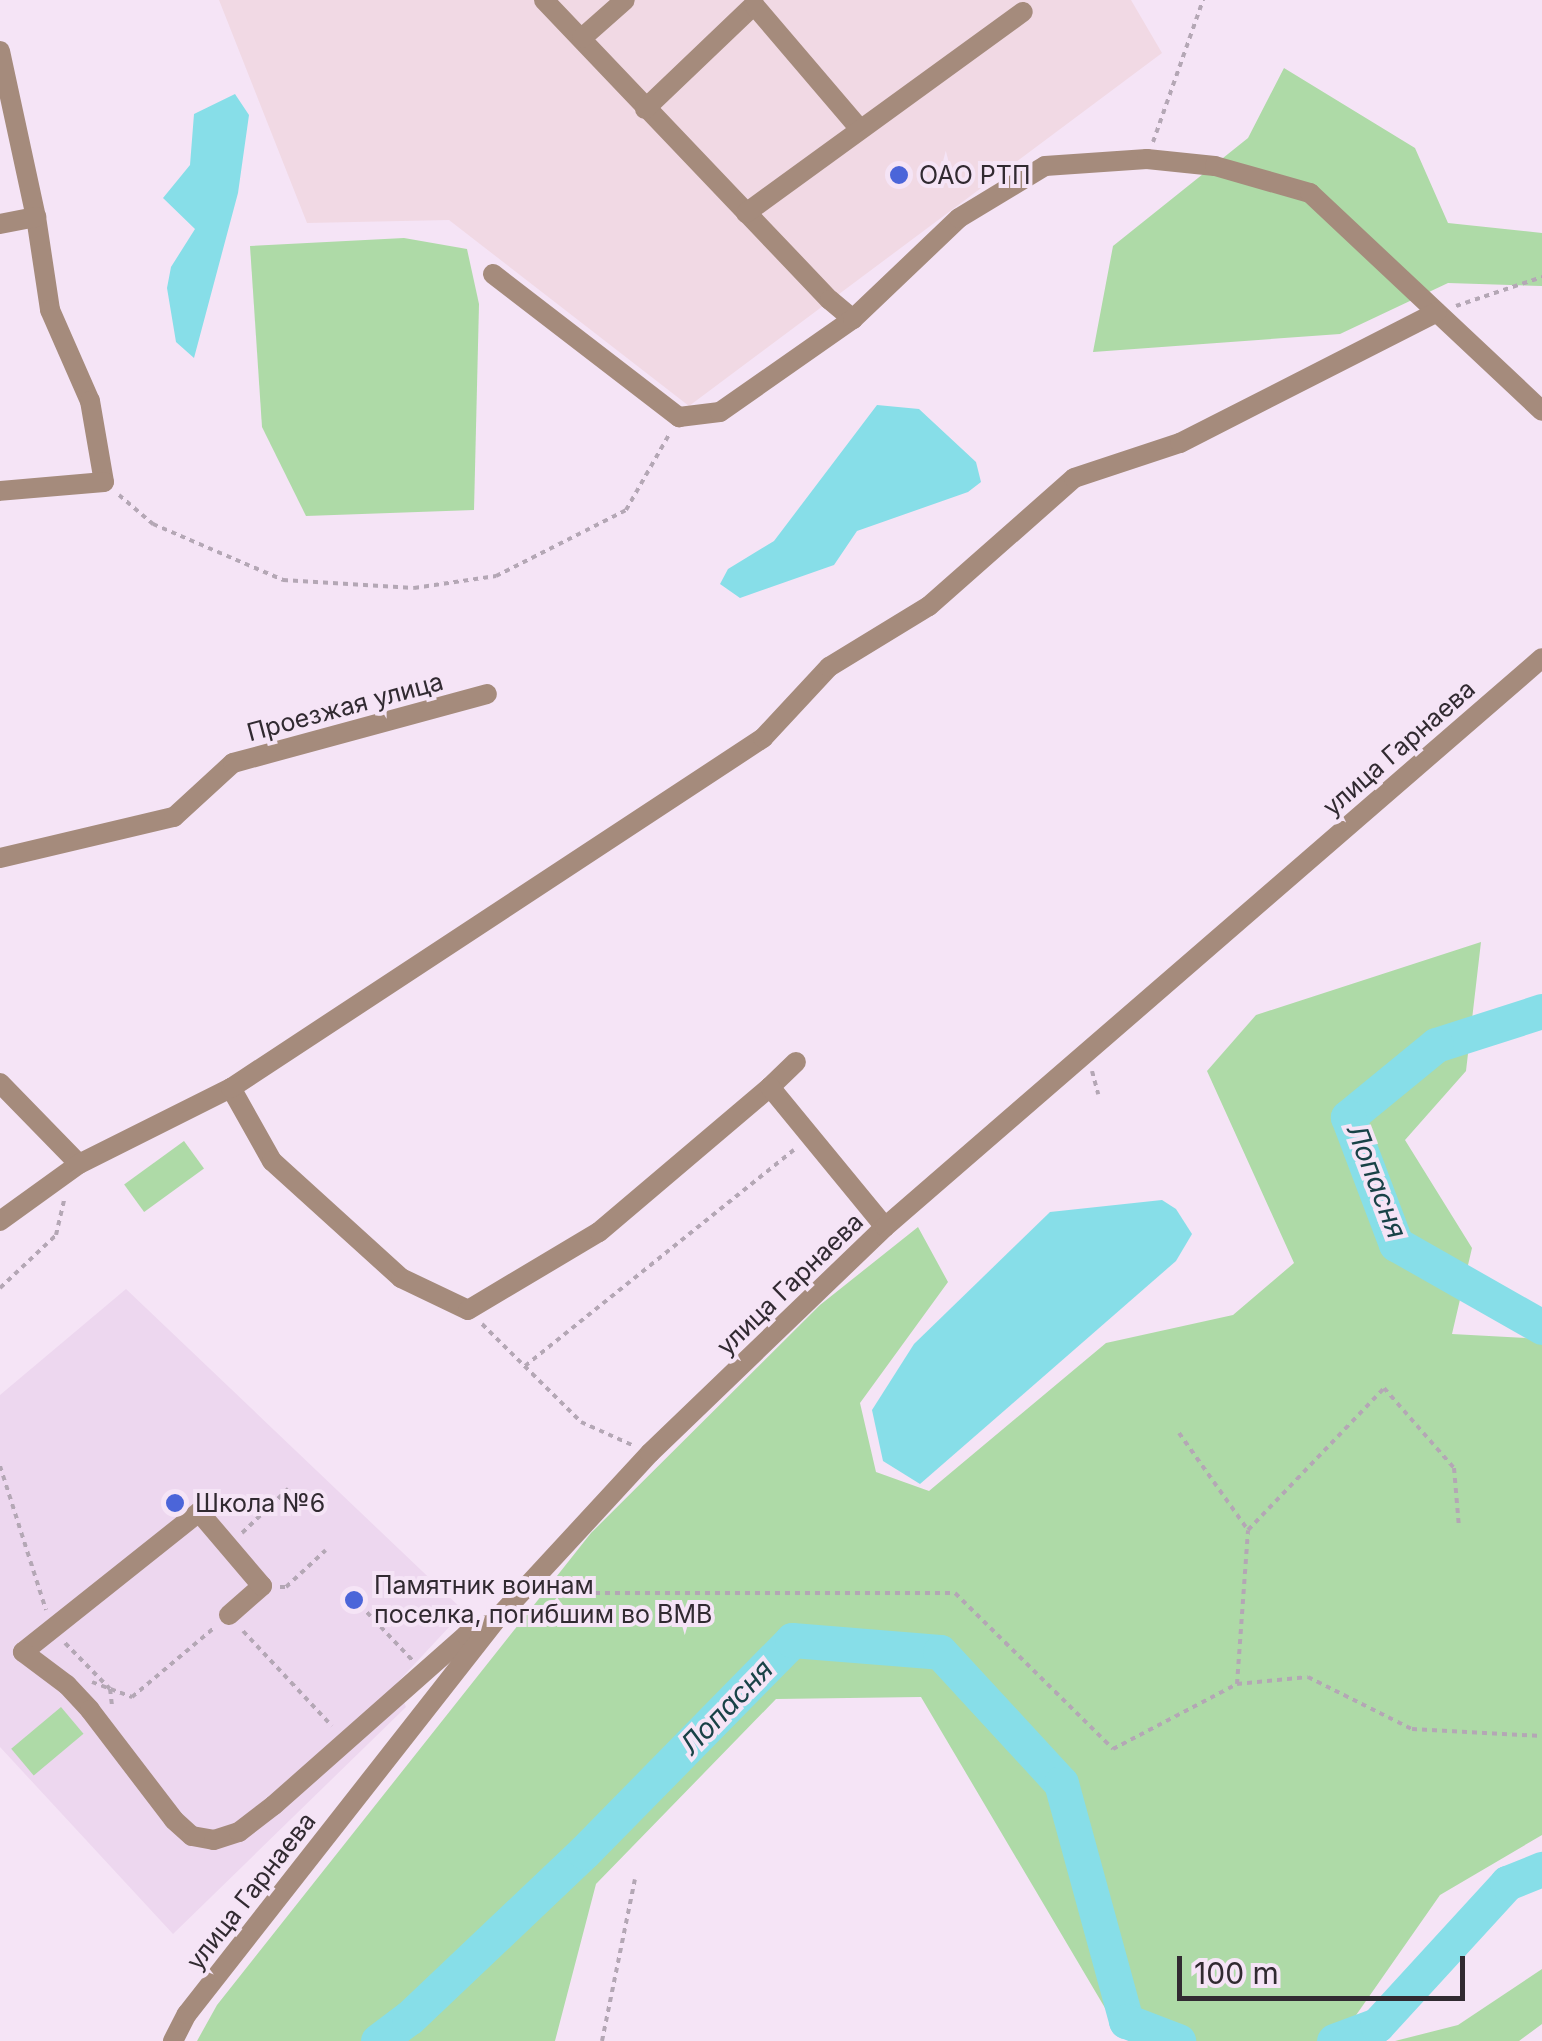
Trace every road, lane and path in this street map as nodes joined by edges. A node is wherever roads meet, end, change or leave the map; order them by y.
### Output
1 (544, 0) edge
2 (625, 0) edge
3 (1203, 0) edge
4 (1022, 12) dead end
5 (582, 38) junction
6 (0, 51) edge
7 (645, 109) junction
8 (859, 128) junction
9 (1147, 159) junction
10 (746, 213) junction
11 (36, 217) junction
12 (0, 224) edge
13 (492, 274) dead end
14 (1542, 276) edge
15 (1437, 312) junction
16 (853, 319) junction
17 (1542, 411) edge
18 (679, 417) junction
19 (104, 482) junction
20 (0, 492) edge
21 (1542, 658) edge
22 (487, 694) dead end
23 (0, 858) edge
24 (796, 1062) dead end
25 (0, 1084) edge
26 (770, 1087) junction
27 (232, 1088) junction
28 (810, 1136) junction
29 (79, 1164) junction
30 (66, 1189) dead end
31 (0, 1221) edge
32 (884, 1227) junction
33 (0, 1288) edge
34 (468, 1310) junction
35 (525, 1366) junction
36 (1180, 1434) dead end
37 (650, 1453) junction
38 (0, 1466) edge
39 (288, 1489) dead end
40 (1459, 1527) dead end
41 (1248, 1530) junction
42 (228, 1547) junction
43 (326, 1550) dead end
44 (262, 1586) junction
45 (520, 1593) junction
46 (360, 1605) dead end
47 (229, 1615) junction
48 (494, 1622) junction
49 (52, 1630) junction
50 (408, 1656) dead end
51 (91, 1682) dead end
52 (1237, 1684) junction
53 (340, 1735) dead end
54 (1542, 1736) edge
55 (635, 1880) dead end
56 (173, 2041) edge
57 (602, 2041) edge

1 - 5 street
2 - 5 street
3 - 9 path
4 - 8 street
5 - 7 street
6 - 11 street
7 - 8 street
7 - 10 street
8 - 10 street
9 - 15 street
9 - 16 street
10 - 16 street
11 - 12 street
11 - 19 street
13 - 18 street
14 - 15 path
15 - 17 street
15 - 27 street
16 - 18 street
18 - 19 path
19 - 20 street
21 - 32 street, улица Гарнаева
22 - 23 street, Проезжая улица
24 - 26 street
25 - 29 street
26 - 28 street
26 - 34 street
27 - 29 street
27 - 34 street
28 - 32 street
28 - 35 path
29 - 31 street
30 - 33 path
32 - 37 street, улица Гарнаева
34 - 35 path
35 - 37 path
36 - 41 path
37 - 45 street, улица Гарнаева
38 - 49 path
39 - 42 path
40 - 41 path
41 - 52 path
42 - 44 street
42 - 49 street
43 - 44 path
44 - 47 street
45 - 48 street, улица Гарнаева
45 - 52 path
46 - 50 path
47 - 51 path
47 - 53 path
48 - 49 street
48 - 56 street, улица Гарнаева
52 - 54 path
55 - 57 path

